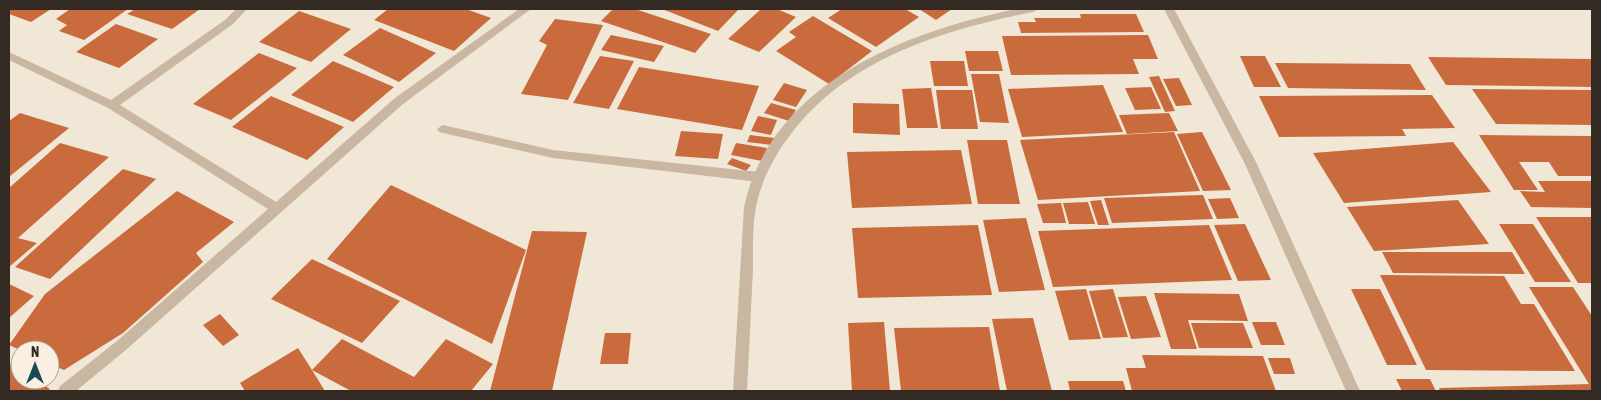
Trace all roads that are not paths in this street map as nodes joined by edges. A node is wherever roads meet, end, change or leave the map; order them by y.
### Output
1 (242, 9) edge
2 (526, 9) edge
3 (1033, 9) edge
4 (1168, 9) edge
5 (9, 56) edge
6 (112, 104) junction
7 (443, 129) dead end
8 (759, 177) junction
9 (276, 208) junction
10 (66, 391) edge
11 (740, 391) edge
12 (1353, 391) edge

1 - 6 street
2 - 9 street
3 - 8 street
4 - 12 street
5 - 6 street
6 - 9 street
7 - 8 street
8 - 11 street
9 - 10 street

